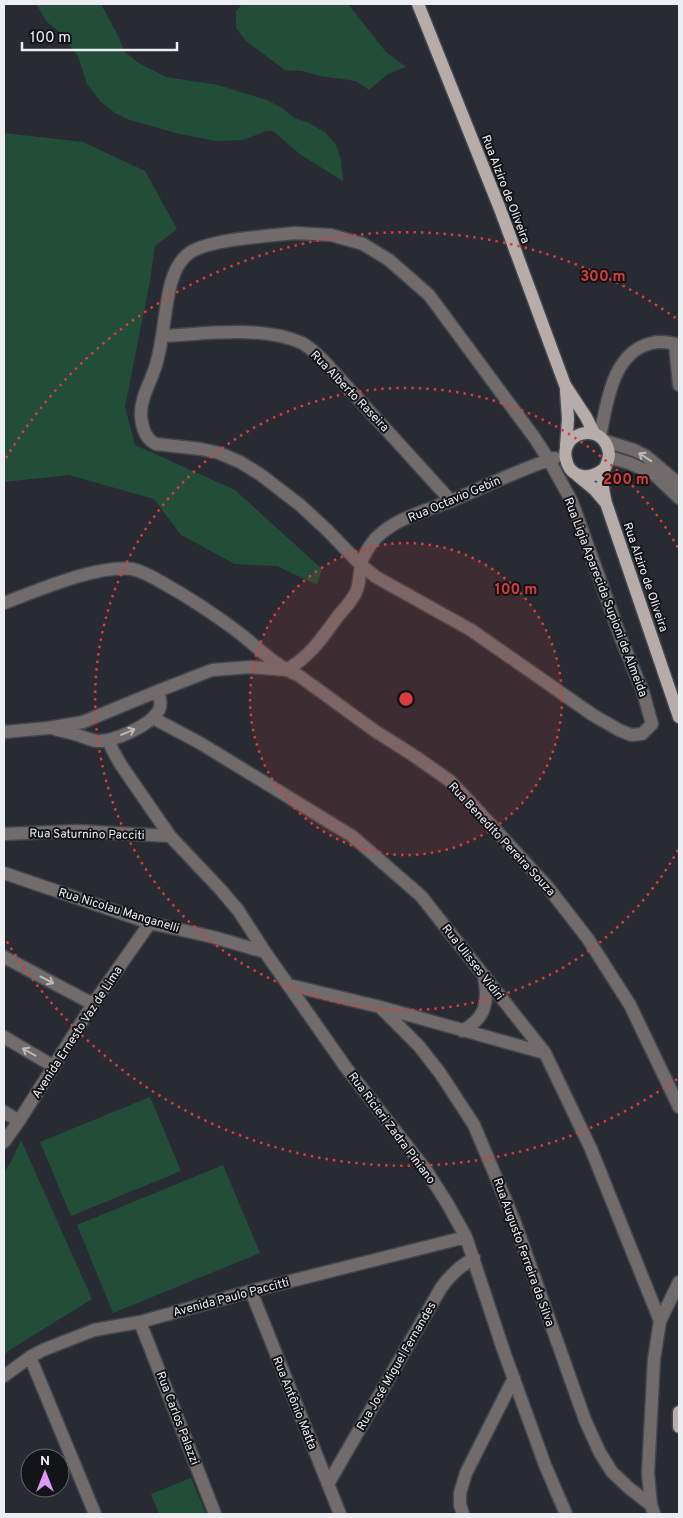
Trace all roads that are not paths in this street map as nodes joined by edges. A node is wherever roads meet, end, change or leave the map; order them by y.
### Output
1 (418, 4) edge
2 (162, 336) junction
3 (677, 344) edge
4 (565, 385) junction
5 (679, 385) edge
6 (600, 437) junction
7 (565, 451) junction
8 (549, 460) junction
9 (607, 462) junction
10 (577, 474) junction
11 (679, 484) edge
12 (679, 498) edge
13 (451, 501) junction
14 (606, 502) junction
15 (360, 565) junction
16 (4, 603) edge
17 (286, 670) junction
18 (158, 691) junction
19 (679, 717) edge
20 (153, 718) junction
21 (83, 722) junction
22 (48, 728) junction
23 (4, 732) edge
24 (72, 733) junction
25 (108, 740) junction
26 (4, 834) edge
27 (170, 836) junction
28 (4, 873) edge
29 (150, 922) junction
30 (265, 952) junction
31 (4, 957) edge
32 (484, 975) junction
33 (289, 985) junction
34 (93, 1004) junction
35 (380, 1007) junction
36 (462, 1030) junction
37 (4, 1037) edge
38 (544, 1053) junction
39 (53, 1066) junction
40 (679, 1107) edge
41 (4, 1112) edge
42 (19, 1121) junction
43 (4, 1142) edge
44 (466, 1236) junction
45 (474, 1258) junction
46 (679, 1282) edge
47 (251, 1291) junction
48 (660, 1321) junction
49 (140, 1322) junction
50 (30, 1357) junction
51 (4, 1376) edge
52 (514, 1378) junction
53 (679, 1412) edge
54 (679, 1428) edge
55 (328, 1484) junction
56 (653, 1510) edge
57 (95, 1514) edge
58 (215, 1514) edge
59 (340, 1514) edge
60 (463, 1514) edge
61 (566, 1514) edge

1 - 4 main road, Rua Alziro de Oliveira
2 - 8 street, Rua Ligia Aparecida Supioni de Almeida
2 - 13 street, Rua Alberto Raseira
2 - 15 street
3 - 5 street
3 - 6 street
4 - 6 main road, Rua Alziro de Oliveira
4 - 7 main road, Rua Alziro de Oliveira
6 - 7 main road
6 - 9 main road, Rua Alziro de Oliveira
11 -> 6 street
7 - 8 street, Rua Octavio Gebin
7 - 10 main road, Rua Alziro de Oliveira
8 - 13 street, Rua Octavio Gebin
8 - 15 street, Rua Ligia Aparecida Supioni de Almeida
9 - 10 main road
9 - 12 street
9 - 14 main road, Rua Alziro de Oliveira
10 - 14 main road, Rua Alziro de Oliveira
13 - 15 street, Rua Octavio Gebin
14 - 19 main road, Rua Alziro de Oliveira
15 - 17 street
16 - 17 street, Rua Benedito Pereira Souza
17 - 18 street
17 - 40 street, Rua Benedito Pereira Souza
18 - 20 street
18 - 21 street
25 -> 20 street
20 - 32 street, Rua Ulisses Vidiri
21 - 22 street
21 - 24 street
22 - 23 street
22 - 24 street
24 - 25 street
25 - 27 street, Rua Ricieri Zadra Piniano
26 - 27 street, Rua Saturnino Pacciti
27 - 30 street, Rua Ricieri Zadra Piniano
28 - 29 street, Rua Nicolau Manganelli
29 - 30 street, Rua Nicolau Manganelli
29 - 34 street, Avenida Ernesto Vaz de Lima
30 - 33 street, Rua Ricieri Zadra Piniano
31 -> 34 street
32 - 36 street
32 - 38 street, Rua Ulisses Vidiri
33 - 35 street
33 - 44 street, Rua Ricieri Zadra Piniano
34 - 39 street, Avenida Ernesto Vaz de Lima
35 - 36 street
35 - 56 street, Rua Augusto Ferreira da Silva
36 - 38 street
39 -> 37 street
38 - 48 street, Rua Ulisses Vidiri
39 - 42 street, Avenida Ernesto Vaz de Lima
41 - 42 street
42 - 43 street, Avenida Ernesto Vaz de Lima
44 - 45 street, Rua Ricieri Zadra Piniano
44 - 47 street, Avenida Paulo Paccitti
45 - 52 street, Rua Ricieri Zadra Piniano
45 - 55 street, Rua José Miguel Fernandes
46 - 48 street
47 - 49 street, Avenida Paulo Paccitti
47 - 55 street, Rua Antônio Matta
48 - 56 street
49 - 50 street, Avenida Paulo Paccitti
49 - 58 street, Rua Carlos Palazzi
50 - 51 street, Avenida Paulo Paccitti
50 - 57 street
52 - 60 street
52 - 61 street, Rua Ricieri Zadra Piniano
53 - 54 main road
55 - 59 street, Rua Antônio Matta

